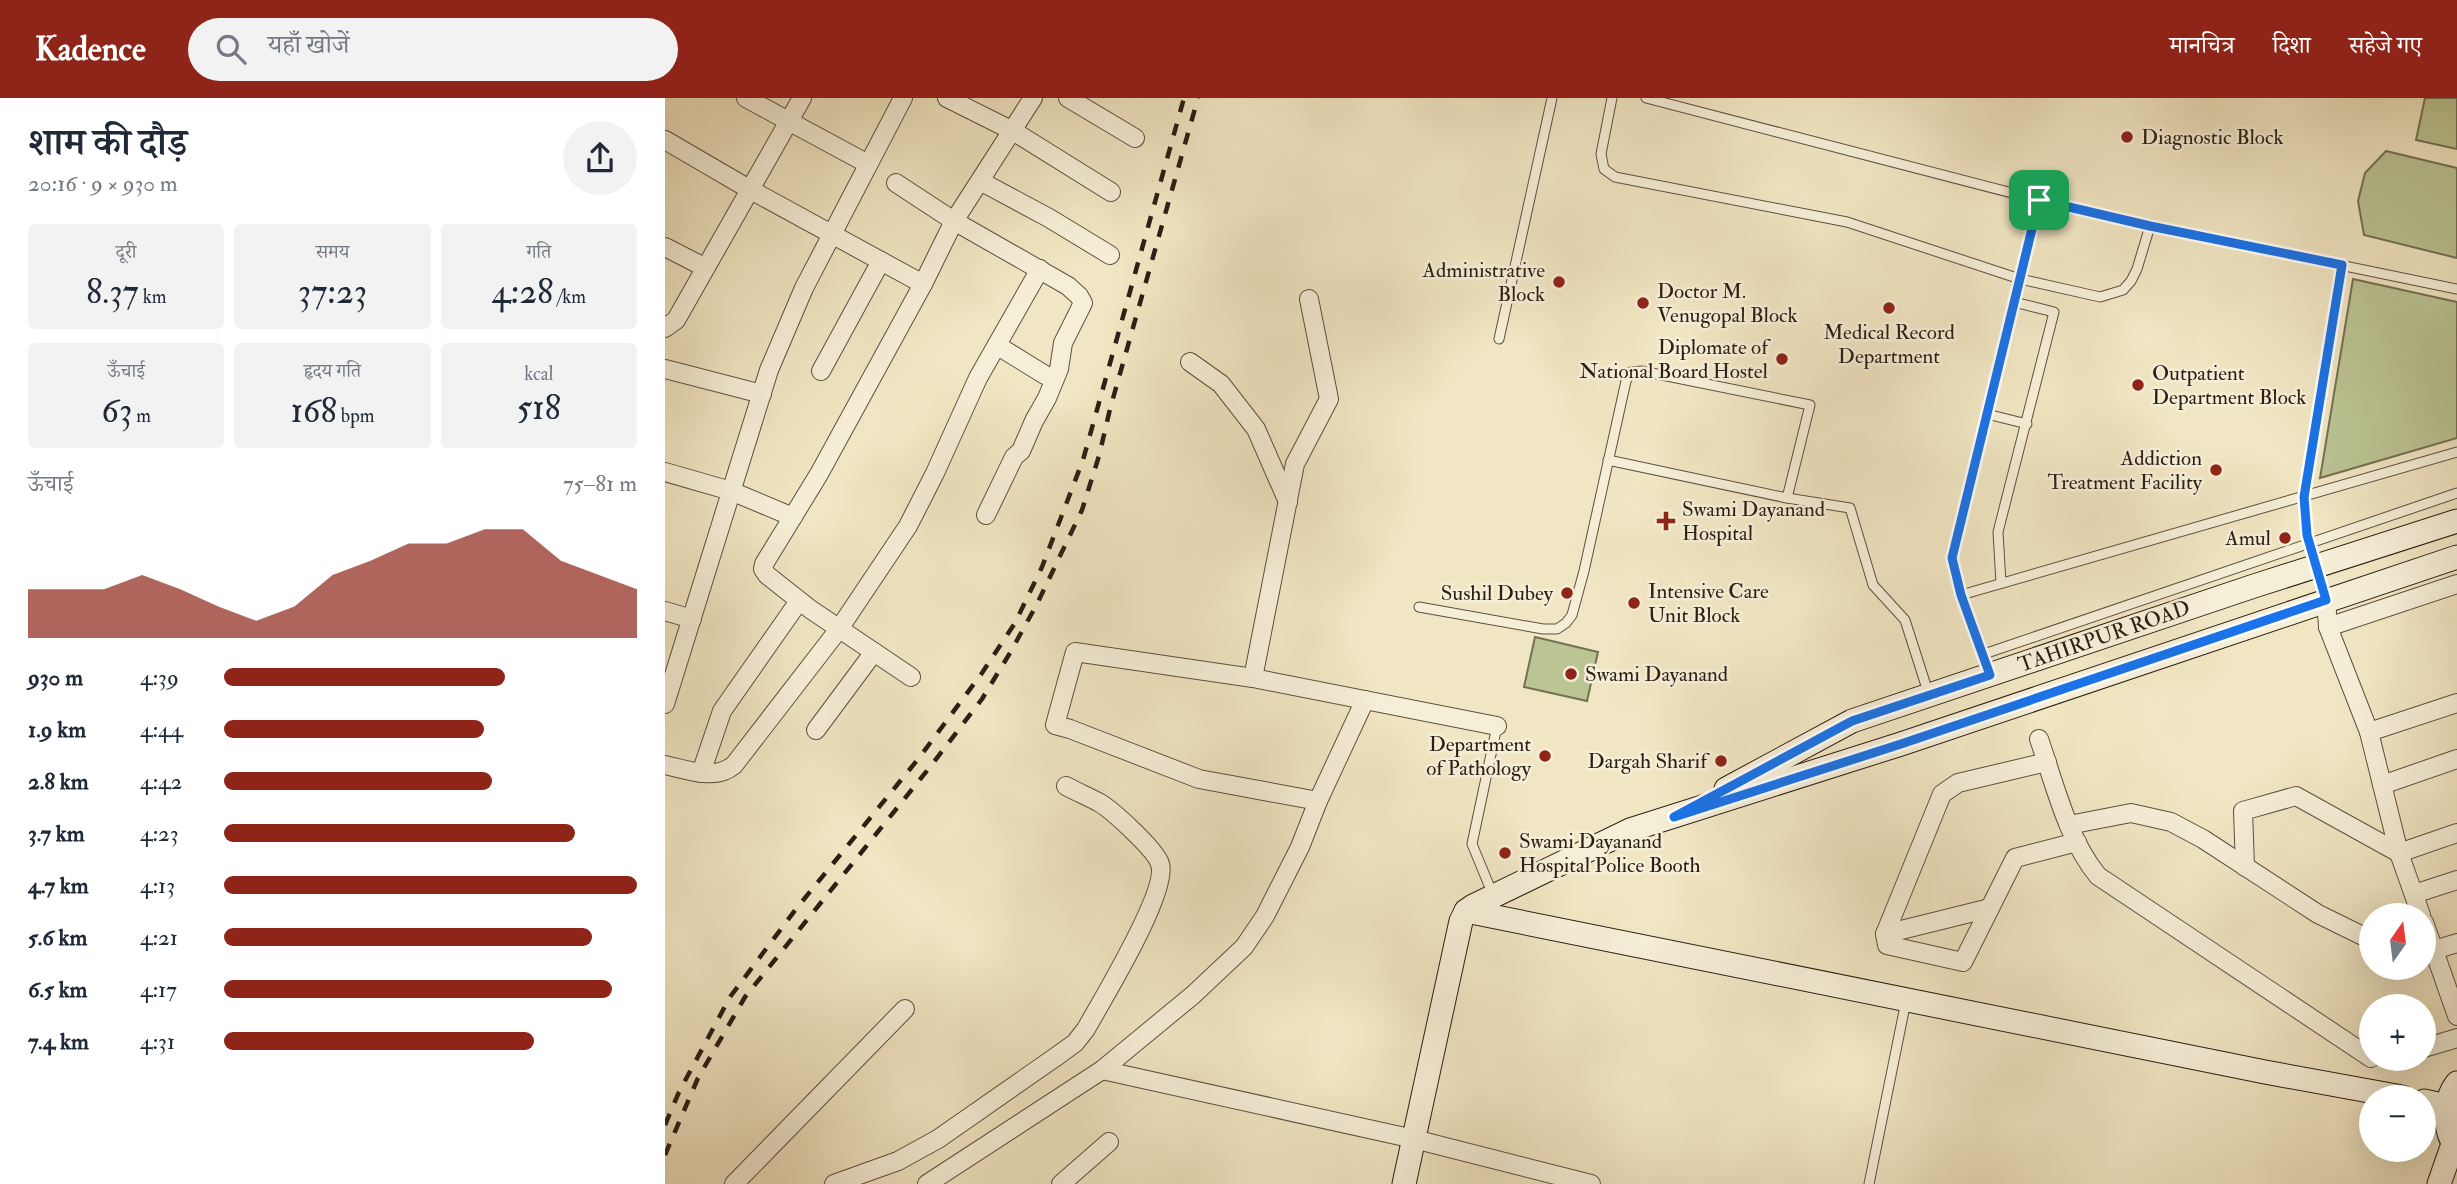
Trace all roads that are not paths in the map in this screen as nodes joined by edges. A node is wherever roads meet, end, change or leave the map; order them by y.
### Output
1 (746, 98) edge
2 (802, 98) edge
3 (903, 98) edge
4 (947, 98) edge
5 (1033, 98) edge
6 (1068, 98) edge
7 (1552, 98) edge
8 (1612, 98) edge
9 (1646, 98) edge
10 (789, 122) junction
11 (1013, 131) junction
12 (1135, 138) dead end
13 (665, 140) edge
14 (869, 164) junction
15 (980, 181) junction
16 (896, 183) dead end
17 (749, 189) junction
18 (1111, 192) dead end
19 (2039, 200) junction
20 (954, 221) junction
21 (2150, 226) junction
22 (831, 234) junction
23 (665, 247) edge
24 (1110, 255) dead end
25 (881, 261) junction
26 (2342, 265) junction
27 (704, 267) junction
28 (1040, 269) junction
29 (2020, 279) junction
30 (923, 284) junction
31 (2457, 289) edge
32 (1309, 299) dead end
33 (2014, 302) junction
34 (665, 328) edge
35 (1499, 340) dead end
36 (997, 346) junction
37 (1190, 362) dead end
38 (665, 369) edge
39 (821, 371) dead end
40 (1045, 376) dead end
41 (762, 394) junction
42 (1987, 414) junction
43 (2027, 424) junction
44 (2457, 452) edge
45 (1608, 460) junction
46 (665, 472) edge
47 (731, 491) junction
48 (2457, 493) edge
49 (2304, 497) junction
50 (1787, 498) junction
51 (1288, 502) junction
52 (986, 514) dead end
53 (793, 517) junction
54 (2457, 522) edge
55 (2309, 543) junction
56 (2457, 557) edge
57 (2315, 567) junction
58 (2001, 583) junction
59 (2457, 584) edge
60 (1961, 595) junction
61 (2326, 600) junction
62 (799, 601) junction
63 (1419, 607) dead end
64 (665, 611) edge
65 (692, 619) junction
66 (2328, 626) junction
67 (839, 629) junction
68 (874, 653) junction
69 (1987, 664) junction
70 (911, 677) dead end
71 (1253, 678) junction
72 (1929, 695) junction
73 (1365, 700) junction
74 (2457, 703) edge
75 (665, 704) edge
76 (1497, 726) joint
77 (816, 730) dead end
78 (2369, 732) junction
79 (2039, 739) dead end
80 (1811, 743) junction
81 (2457, 759) edge
82 (2047, 762) junction
83 (665, 765) edge
84 (1820, 770) junction
85 (701, 773) junction
86 (2382, 785) junction
87 (1066, 786) dead end
88 (1318, 801) junction
89 (1674, 817) junction
90 (2069, 825) junction
91 (2457, 833) edge
92 (2077, 842) junction
93 (2399, 853) junction
94 (2245, 867) junction
95 (2457, 880) edge
96 (2414, 894) junction
97 (1493, 895) junction
98 (2417, 903) edge
99 (1990, 908) junction
100 (1466, 911) junction
101 (1885, 934) junction
102 (2359, 934) edge
103 (2457, 943) edge
104 (2436, 959) edge
105 (2436, 968) edge
106 (1906, 999) junction
107 (905, 1009) dead end
108 (2457, 1016) edge
109 (2457, 1038) edge
110 (2436, 1044) edge
111 (2359, 1049) edge
112 (1102, 1070) junction
113 (2457, 1083) edge
114 (2359, 1089) edge
115 (2436, 1103) edge
116 (2447, 1105) junction
117 (1414, 1139) junction
118 (1109, 1142) dead end
119 (2455, 1146) edge
120 (734, 1184) edge
121 (834, 1184) edge
122 (927, 1184) edge
123 (1061, 1184) edge
124 (1404, 1184) edge
125 (1590, 1184) edge
126 (1869, 1184) edge
127 (2439, 1184) edge

1 - 10 street
2 - 10 street
3 - 14 street
4 - 11 street
5 - 11 street
6 - 12 street
7 - 35 lane
8 - 29 lane
9 - 19 lane
10 - 14 street
10 - 17 street
11 - 15 street
11 - 18 street
13 - 17 street
14 - 22 street
15 - 20 street
15 - 24 street
16 - 20 street
17 - 22 street
17 - 27 street
19 - 21 lane
19 - 29 lane
20 - 28 street
20 - 30 street
21 - 26 lane
21 - 29 lane
22 - 25 street
22 - 41 street
23 - 27 street
25 - 30 street
25 - 39 street
26 - 31 lane
26 - 49 lane
27 - 34 street
28 - 36 street
28 - 52 street
29 - 33 lane
30 - 53 street
32 - 51 street
33 - 42 lane
33 - 43 lane
36 - 40 street
36 - 67 street
37 - 51 street
38 - 41 street
41 - 47 street
42 - 43 lane
42 - 60 lane
43 - 58 lane
44 - 49 lane
45 - 50 lane
45 - 50 lane
45 - 63 lane
46 - 47 street
47 - 53 street
47 - 65 street
48 - 55 lane
49 - 55 lane
49 - 58 lane
50 - 72 lane
51 - 71 street
53 - 62 street
54 - 57 main road, TAHIRPUR ROAD
55 - 57 lane
55 - 69 lane
56 - 61 main road, TAHIRPUR ROAD
57 - 61 main road
57 - 69 main road, TAHIRPUR ROAD
58 - 60 lane
59 - 66 street
60 - 69 lane
61 - 66 street
61 - 84 main road, TAHIRPUR ROAD
62 - 67 street
62 - 85 street
64 - 65 street
65 - 75 street
66 - 78 street
67 - 68 street
67 - 85 street
68 - 70 street
68 - 77 street
69 - 72 main road, TAHIRPUR ROAD
71 - 73 street
71 - 88 street
72 - 80 main road, TAHIRPUR ROAD
73 - 76 street
73 - 88 street
74 - 78 street
76 - 97 lane
78 - 86 street
79 - 82 street
80 - 84 main road
80 - 89 main road, TAHIRPUR ROAD
81 - 86 street
82 - 90 street
82 - 101 street
83 - 85 street
84 - 89 main road, TAHIRPUR ROAD
86 - 93 street
87 - 121 street
88 - 112 street
89 - 97 main road
90 - 92 street
90 - 94 street
91 - 93 street
92 - 99 street
92 - 111 street
93 - 94 street
93 - 96 street
94 - 102 street
95 - 96 street
96 - 98 street
97 - 100 main road
99 - 101 street
99 - 101 street
100 - 106 main road
100 - 117 main road
103 - 104 street
105 - 108 street
106 - 114 main road
106 - 126 lane
107 - 120 street
109 - 110 street
112 - 117 street
112 - 122 street
113 - 116 main road
115 - 116 main road
116 - 119 main road
117 - 124 main road
117 - 125 street
118 - 123 street
119 - 127 main road

